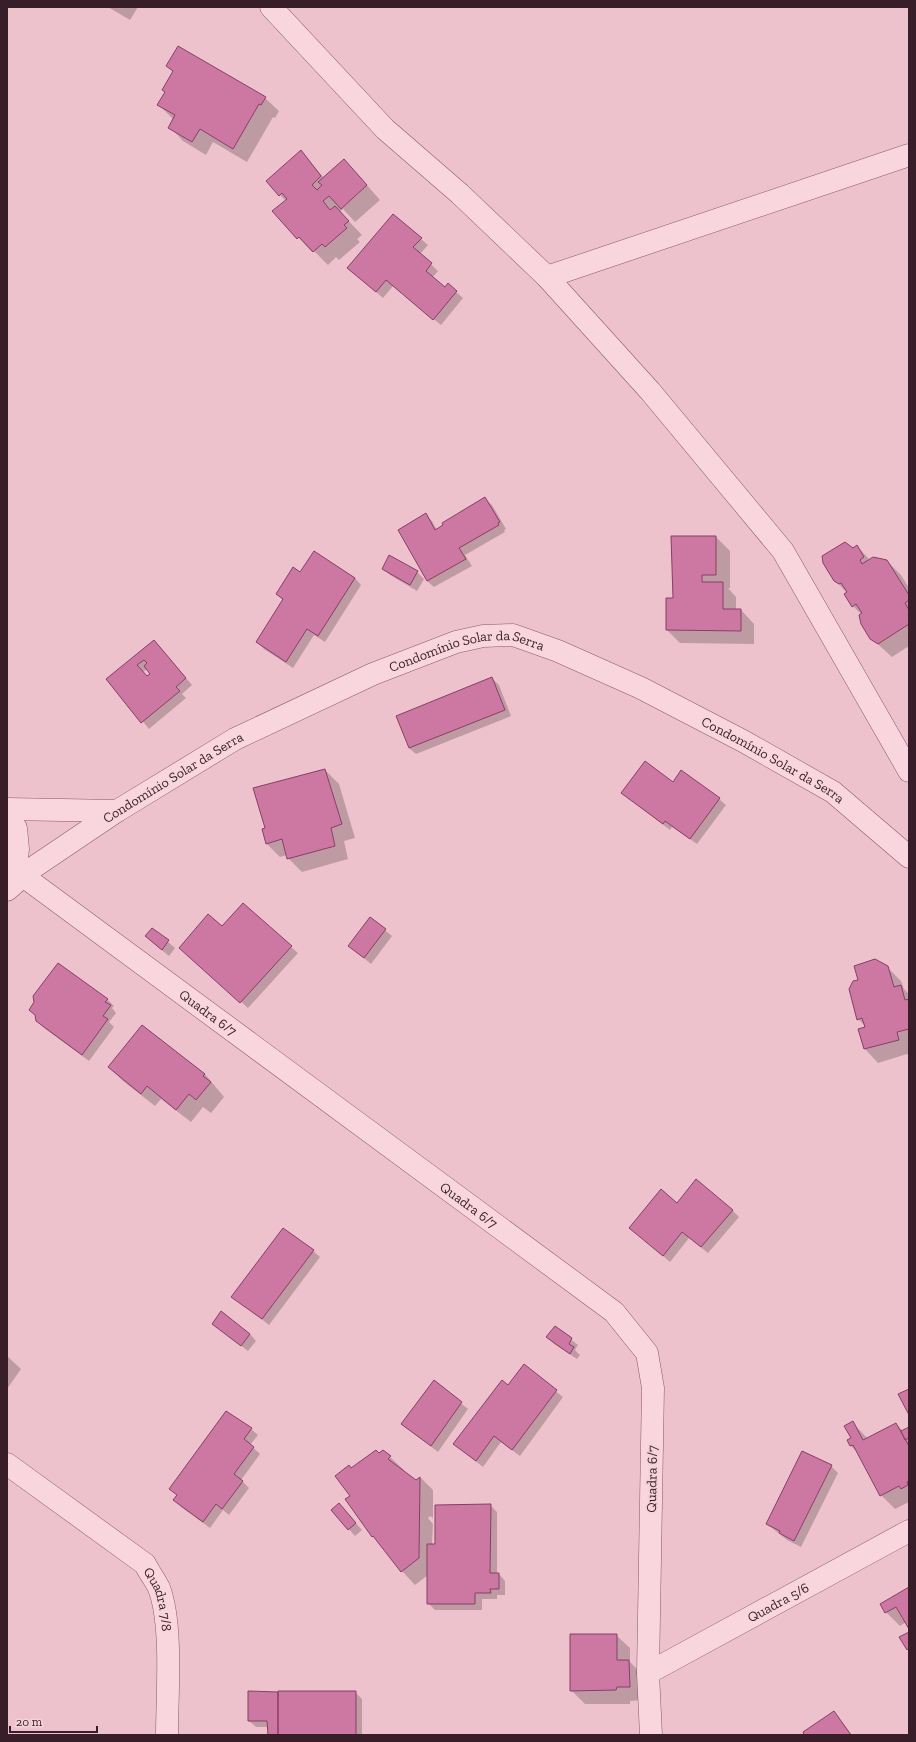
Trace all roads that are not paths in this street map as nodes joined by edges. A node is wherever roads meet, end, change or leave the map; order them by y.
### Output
1 (271, 7) edge
2 (909, 155) edge
3 (547, 277) junction
4 (909, 771) edge
5 (7, 808) edge
6 (117, 811) junction
7 (7, 818) edge
8 (909, 857) edge
9 (12, 885) edge
10 (7, 1464) edge
11 (909, 1531) edge
12 (648, 1674) junction
13 (167, 1735) edge
14 (651, 1735) edge

1 - 3 street
2 - 3 street
3 - 4 street
5 - 6 street
6 - 8 street, Condomínio Solar da Serra
6 - 9 street, Condomínio Solar da Serra
7 - 9 street
9 - 12 street, Quadra 6/7
10 - 13 street, Quadra 7/8
11 - 12 street, Quadra 5/6
12 - 14 street, Quadra 6/7

